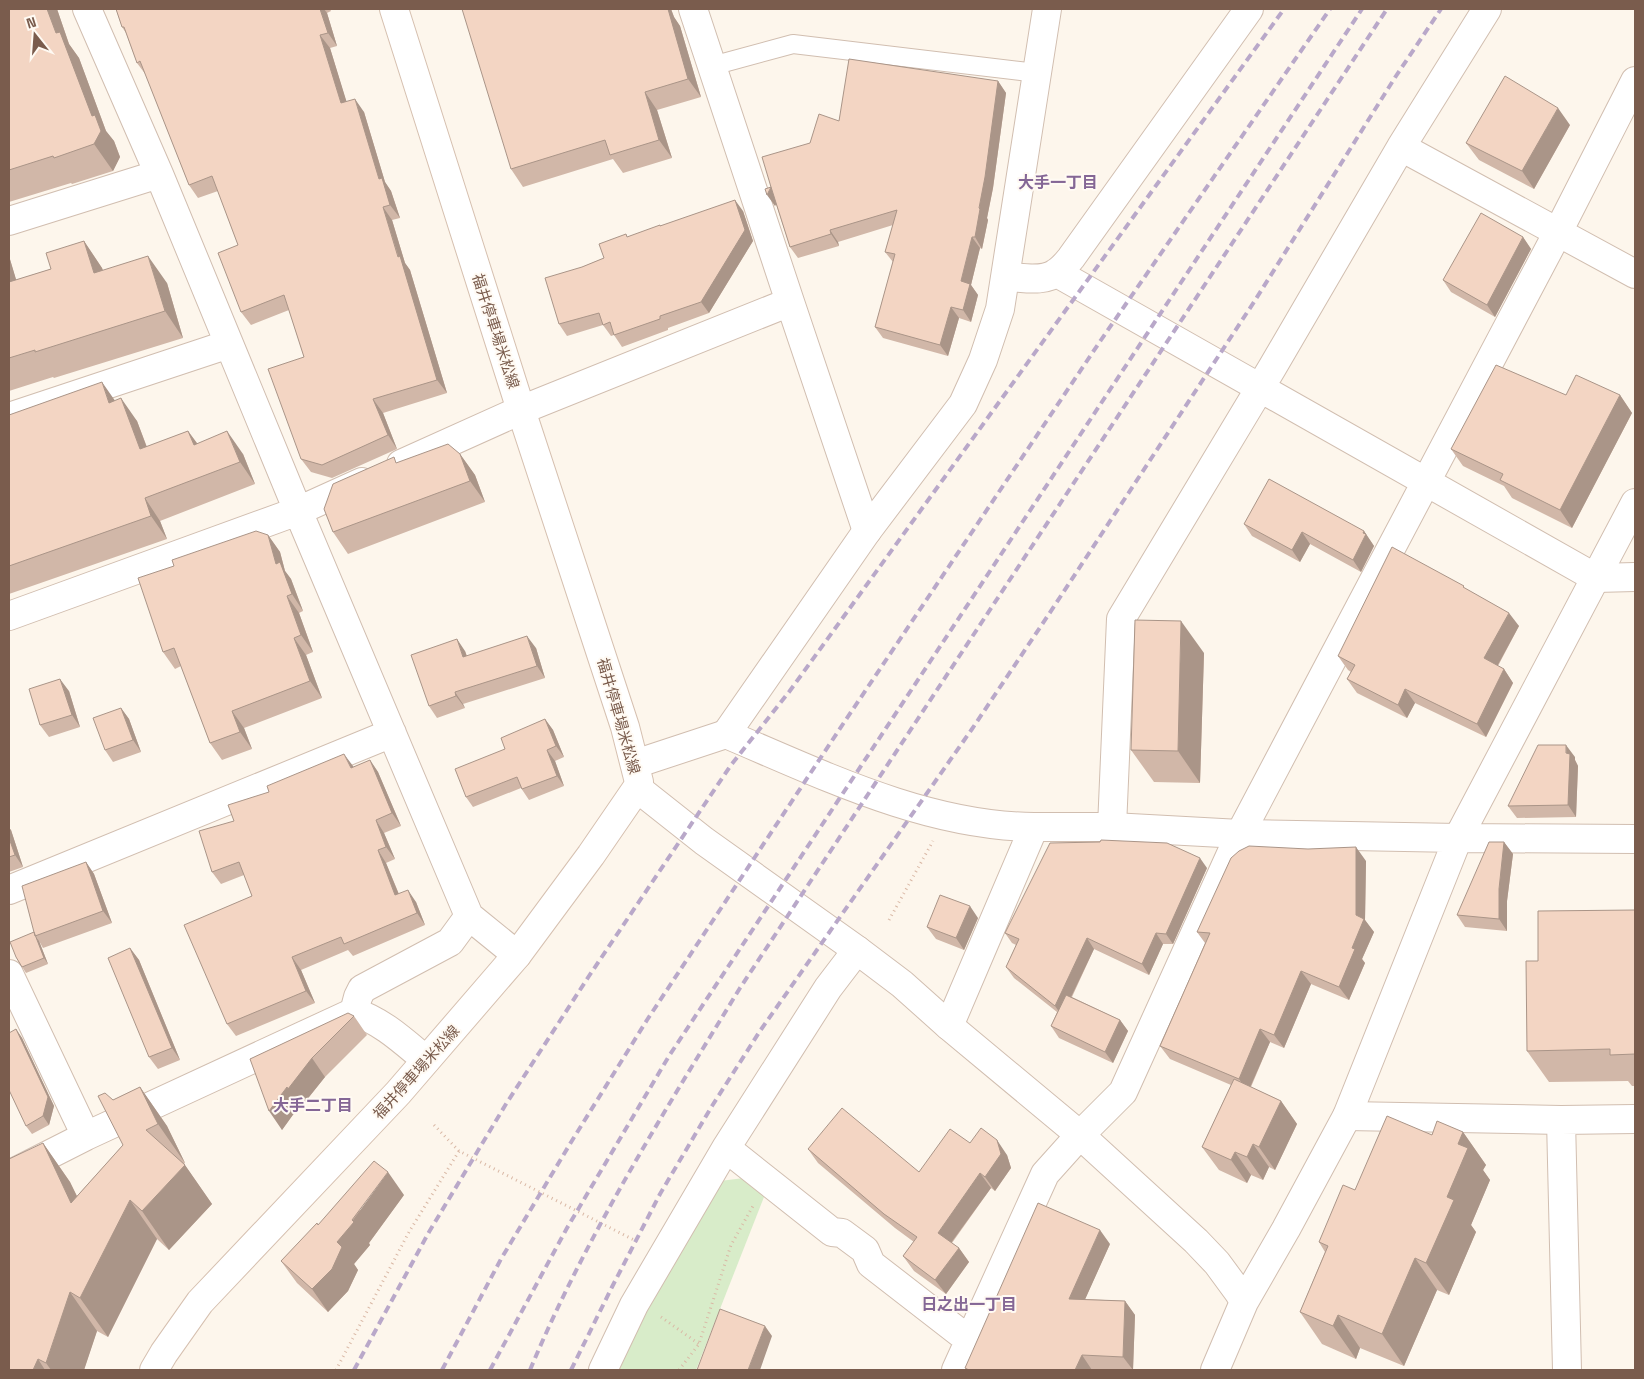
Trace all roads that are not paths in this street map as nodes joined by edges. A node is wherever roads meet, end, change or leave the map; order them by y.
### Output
1 (87, 9) edge
2 (394, 9) edge
3 (693, 9) edge
4 (1047, 9) edge
5 (1249, 9) edge
6 (1487, 9) edge
7 (712, 66) junction
8 (1037, 73) junction
9 (1635, 81) edge
10 (1402, 147) junction
11 (159, 174) junction
12 (9, 221) edge
13 (1558, 232) junction
14 (1057, 273) junction
15 (1635, 274) edge
16 (1006, 277) junction
17 (790, 302) junction
18 (229, 344) junction
19 (1260, 388) junction
20 (521, 410) junction
21 (9, 417) edge
22 (1425, 480) junction
23 (1635, 503) edge
24 (298, 511) junction
25 (867, 531) junction
26 (1635, 577) edge
27 (1596, 578) junction
28 (9, 616) edge
29 (392, 732) junction
30 (726, 734) junction
31 (636, 776) junction
32 (1034, 827) junction
33 (1112, 827) junction
34 (1240, 834) junction
35 (1458, 838) junction
36 (1635, 839) edge
37 (9, 890) edge
38 (469, 916) junction
39 (857, 950) junction
40 (517, 955) junction
41 (9, 974) edge
42 (354, 1012) junction
43 (949, 1026) junction
44 (426, 1060) junction
45 (1347, 1116) junction
46 (1635, 1118) edge
47 (1560, 1120) junction
48 (1080, 1135) junction
49 (86, 1136) junction
50 (726, 1148) junction
51 (9, 1175) edge
52 (1244, 1302) junction
53 (969, 1340) junction
54 (154, 1370) edge
55 (603, 1370) edge
56 (956, 1370) edge
57 (1215, 1370) edge
58 (1566, 1370) edge

1 - 11 street
2 - 20 street, 福井停車場米松線
3 - 7 street
4 - 8 street
5 - 14 street
6 - 10 street
7 - 8 lane
7 - 17 street
8 - 16 street
9 - 13 street
10 - 13 street
10 - 19 street
11 - 12 street
11 - 18 street
13 - 15 street
13 - 22 street
14 - 16 street
14 - 19 street
16 - 25 street
17 - 20 street
17 - 25 street
18 - 21 street
18 - 24 street
19 - 22 street
19 - 33 street
20 - 24 street
20 - 31 street, 福井停車場米松線
22 - 27 street
22 - 34 street
23 - 27 street
24 - 28 street
24 - 29 street
25 - 30 street
26 - 27 street
27 - 35 street
29 - 37 street
29 - 38 street
30 - 31 street
30 - 32 street
31 - 39 street
31 - 40 street, 福井停車場米松線
32 - 33 street
32 - 43 street
33 - 34 street
34 - 35 street
34 - 48 street
35 - 36 street
35 - 45 street
38 - 40 street
38 - 42 street
39 - 43 street
39 - 50 street
40 - 44 street, 福井停車場米松線
41 - 49 street
42 - 44 street
42 - 49 street
43 - 48 street
44 - 54 street, 福井停車場米松線
45 - 47 street
45 - 52 street
46 - 47 street
47 - 58 street
48 - 52 street
48 - 53 street
49 - 51 street
50 - 53 street
50 - 55 street
52 - 57 street
53 - 56 street

